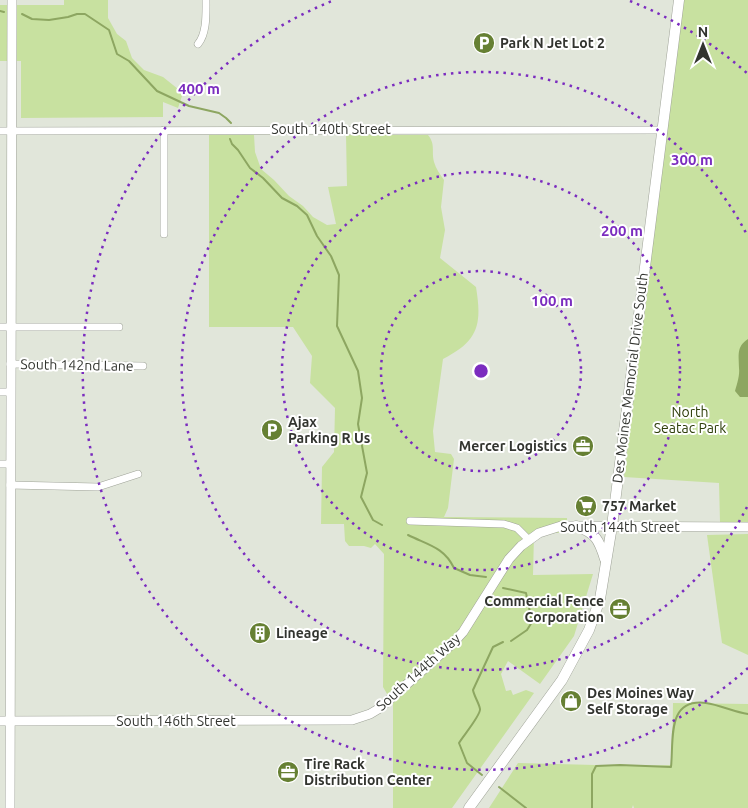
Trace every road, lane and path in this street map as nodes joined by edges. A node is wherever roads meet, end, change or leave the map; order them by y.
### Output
1 (12, 0) edge
2 (206, 0) edge
3 (679, 0) edge
4 (198, 44) dead end
5 (164, 130) junction
6 (662, 130) junction
7 (0, 131) edge
8 (12, 131) junction
9 (164, 234) dead end
10 (0, 327) edge
11 (11, 327) junction
12 (120, 327) dead end
13 (10, 364) junction
14 (143, 366) dead end
15 (0, 392) edge
16 (10, 392) junction
17 (5, 464) edge
18 (138, 474) dead end
19 (10, 485) junction
20 (410, 521) dead end
21 (576, 526) junction
22 (612, 526) junction
23 (748, 527) edge
24 (528, 539) junction
25 (606, 561) junction
26 (352, 720) joint
27 (0, 721) edge
28 (10, 721) junction
29 (10, 808) edge
30 (469, 808) edge

1 - 8 street
2 - 4 street
3 - 6 main road, Des Moines Memorial Drive South
5 - 6 street, South 140th Street
5 - 8 street, South 140th Street
5 - 9 street
6 - 22 main road, Des Moines Memorial Drive South
7 - 8 street, South 140th Street
8 - 11 street
10 - 11 street
11 - 12 street
11 - 13 street
13 - 14 street, South 142nd Lane
13 - 16 street
15 - 16 street
16 - 17 street
17 - 19 street
18 - 19 street
19 - 28 street
20 - 24 street
21 - 22 street, South 144th Street
21 - 24 street, South 144th Street
21 - 25 main road
22 - 23 street, South 144th Street
22 - 25 main road, Des Moines Memorial Drive South
24 - 26 street, South 144th Way
25 - 30 main road, Des Moines Memorial Drive South
26 - 28 street, South 146th Street
27 - 28 street, South 146th Street
28 - 29 street

